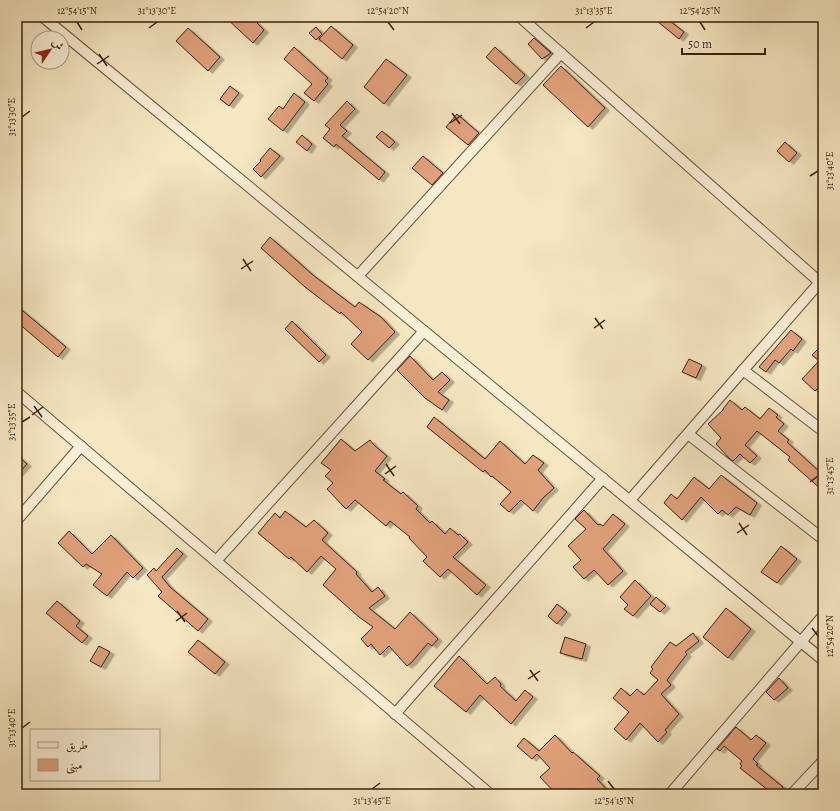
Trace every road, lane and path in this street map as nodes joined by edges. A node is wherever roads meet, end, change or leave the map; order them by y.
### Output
1 (43, 17) edge
2 (520, 17) edge
3 (561, 53) junction
4 (358, 276) junction
5 (822, 284) edge
6 (424, 331) junction
7 (743, 370) junction
8 (17, 392) edge
9 (823, 431) edge
10 (688, 434) junction
11 (81, 446) junction
12 (603, 478) junction
13 (630, 500) junction
14 (17, 520) edge
15 (823, 539) edge
16 (216, 561) junction
17 (823, 616) edge
18 (801, 641) junction
19 (823, 660) edge
20 (395, 714) junction
21 (823, 761) edge
22 (675, 792) edge
23 (490, 794) edge
24 (792, 794) edge

1 - 4 street
2 - 3 street
3 - 4 street
3 - 5 street
4 - 6 street
5 - 7 street
6 - 12 street
6 - 16 street
7 - 9 street
7 - 10 street
8 - 11 street
10 - 13 street
10 - 15 street
11 - 14 street
11 - 16 street
12 - 13 street
12 - 20 street
13 - 18 street
16 - 20 street
17 - 18 street
18 - 19 street
18 - 22 street
20 - 23 street
21 - 24 street

